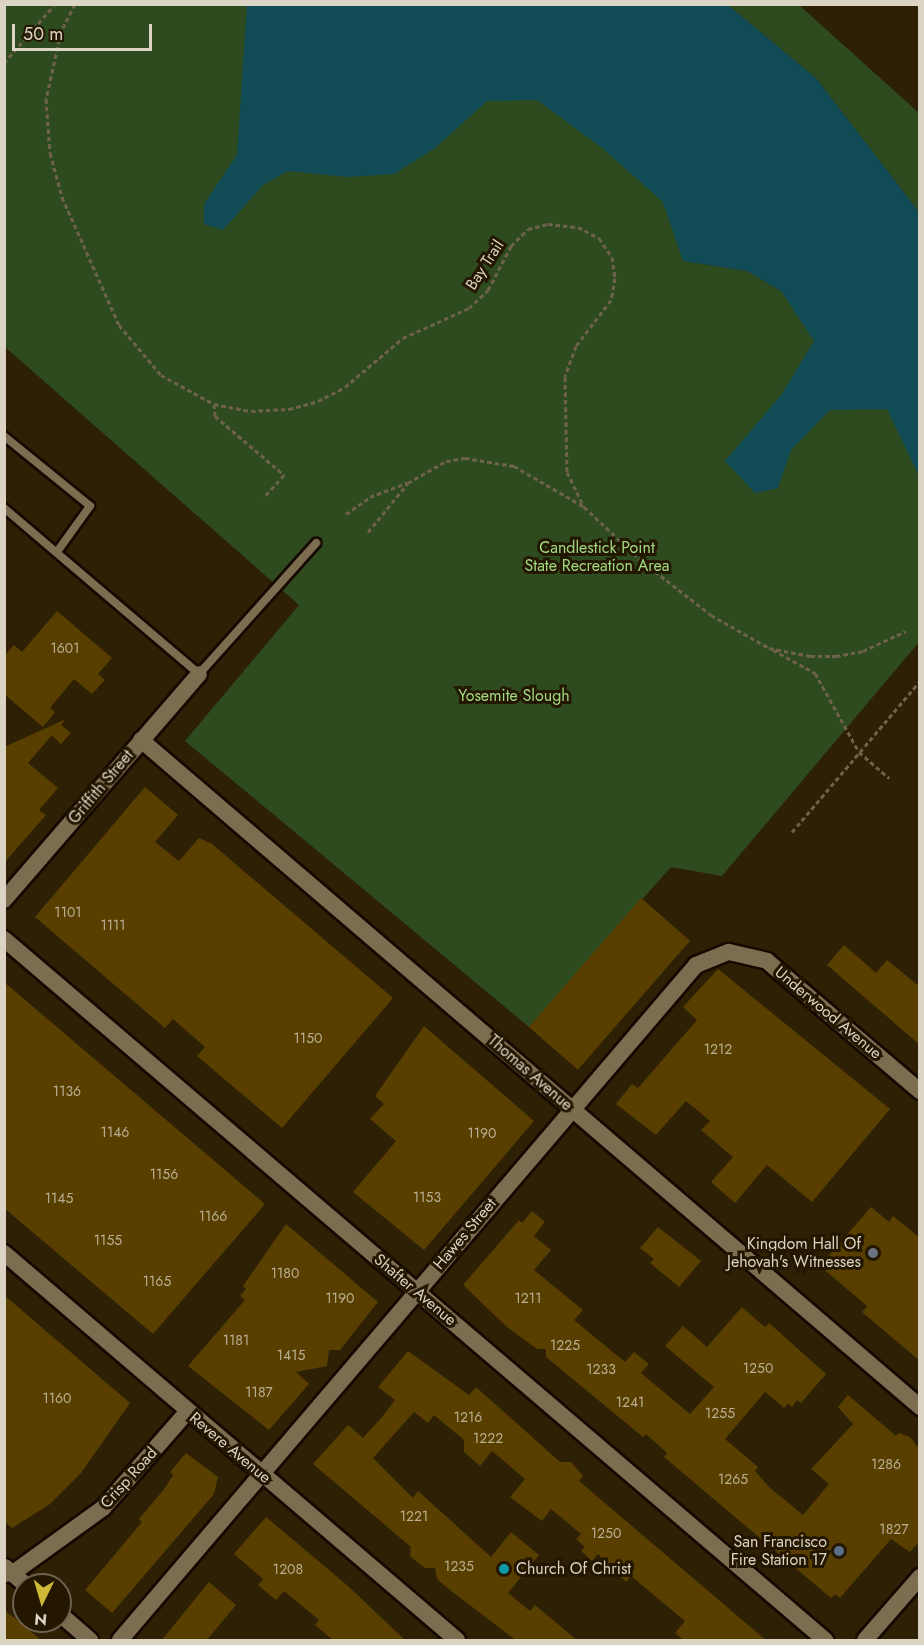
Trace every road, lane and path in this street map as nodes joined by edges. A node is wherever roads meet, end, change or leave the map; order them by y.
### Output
1 (55, 4) edge
2 (75, 4) edge
3 (4, 63) edge
4 (214, 404) junction
5 (4, 436) edge
6 (408, 483) junction
7 (264, 497) dead end
8 (584, 507) junction
9 (4, 508) edge
10 (346, 514) dead end
11 (368, 532) dead end
12 (316, 543) dead end
13 (57, 552) junction
14 (906, 632) dead end
15 (769, 648) junction
16 (199, 674) junction
17 (920, 681) edge
18 (141, 740) junction
19 (859, 752) junction
20 (889, 778) dead end
21 (792, 832) dead end
22 (4, 900) edge
23 (4, 939) edge
24 (729, 952) joint
25 (920, 1091) edge
26 (572, 1109) junction
27 (4, 1253) edge
28 (417, 1291) junction
29 (920, 1407) edge
30 (187, 1412) junction
31 (262, 1473) junction
32 (7, 1571) edge
33 (920, 1577) edge
34 (72, 1625) edge
35 (90, 1641) edge
36 (120, 1641) edge
37 (457, 1641) edge
38 (825, 1641) edge
39 (865, 1641) edge

1 - 3 path
2 - 4 path, Bay Trail
4 - 7 path
4 - 8 path, Bay Trail
5 - 13 lane
6 - 8 path
6 - 10 path
6 - 11 path
8 - 15 path, Bay Trail
9 - 13 lane
12 - 16 lane
13 - 16 lane
14 - 15 path, Bay Trail
15 - 19 path
16 - 18 street, Griffith Street
17 - 19 path
18 - 22 street, Griffith Street
18 - 26 street, Thomas Avenue
19 - 20 path
19 - 21 path
23 - 28 street, Shafter Avenue
24 - 25 street, Underwood Avenue
24 - 26 street, Hawes Street
26 - 28 street, Hawes Street
26 - 29 street, Thomas Avenue
27 - 30 street, Revere Avenue
28 - 31 street, Hawes Street
28 - 38 street, Shafter Avenue
30 - 31 street, Revere Avenue
30 - 32 street, Crisp Road
31 - 36 street, Hawes Street
31 - 37 street, Revere Avenue
33 - 39 street
34 - 35 street

